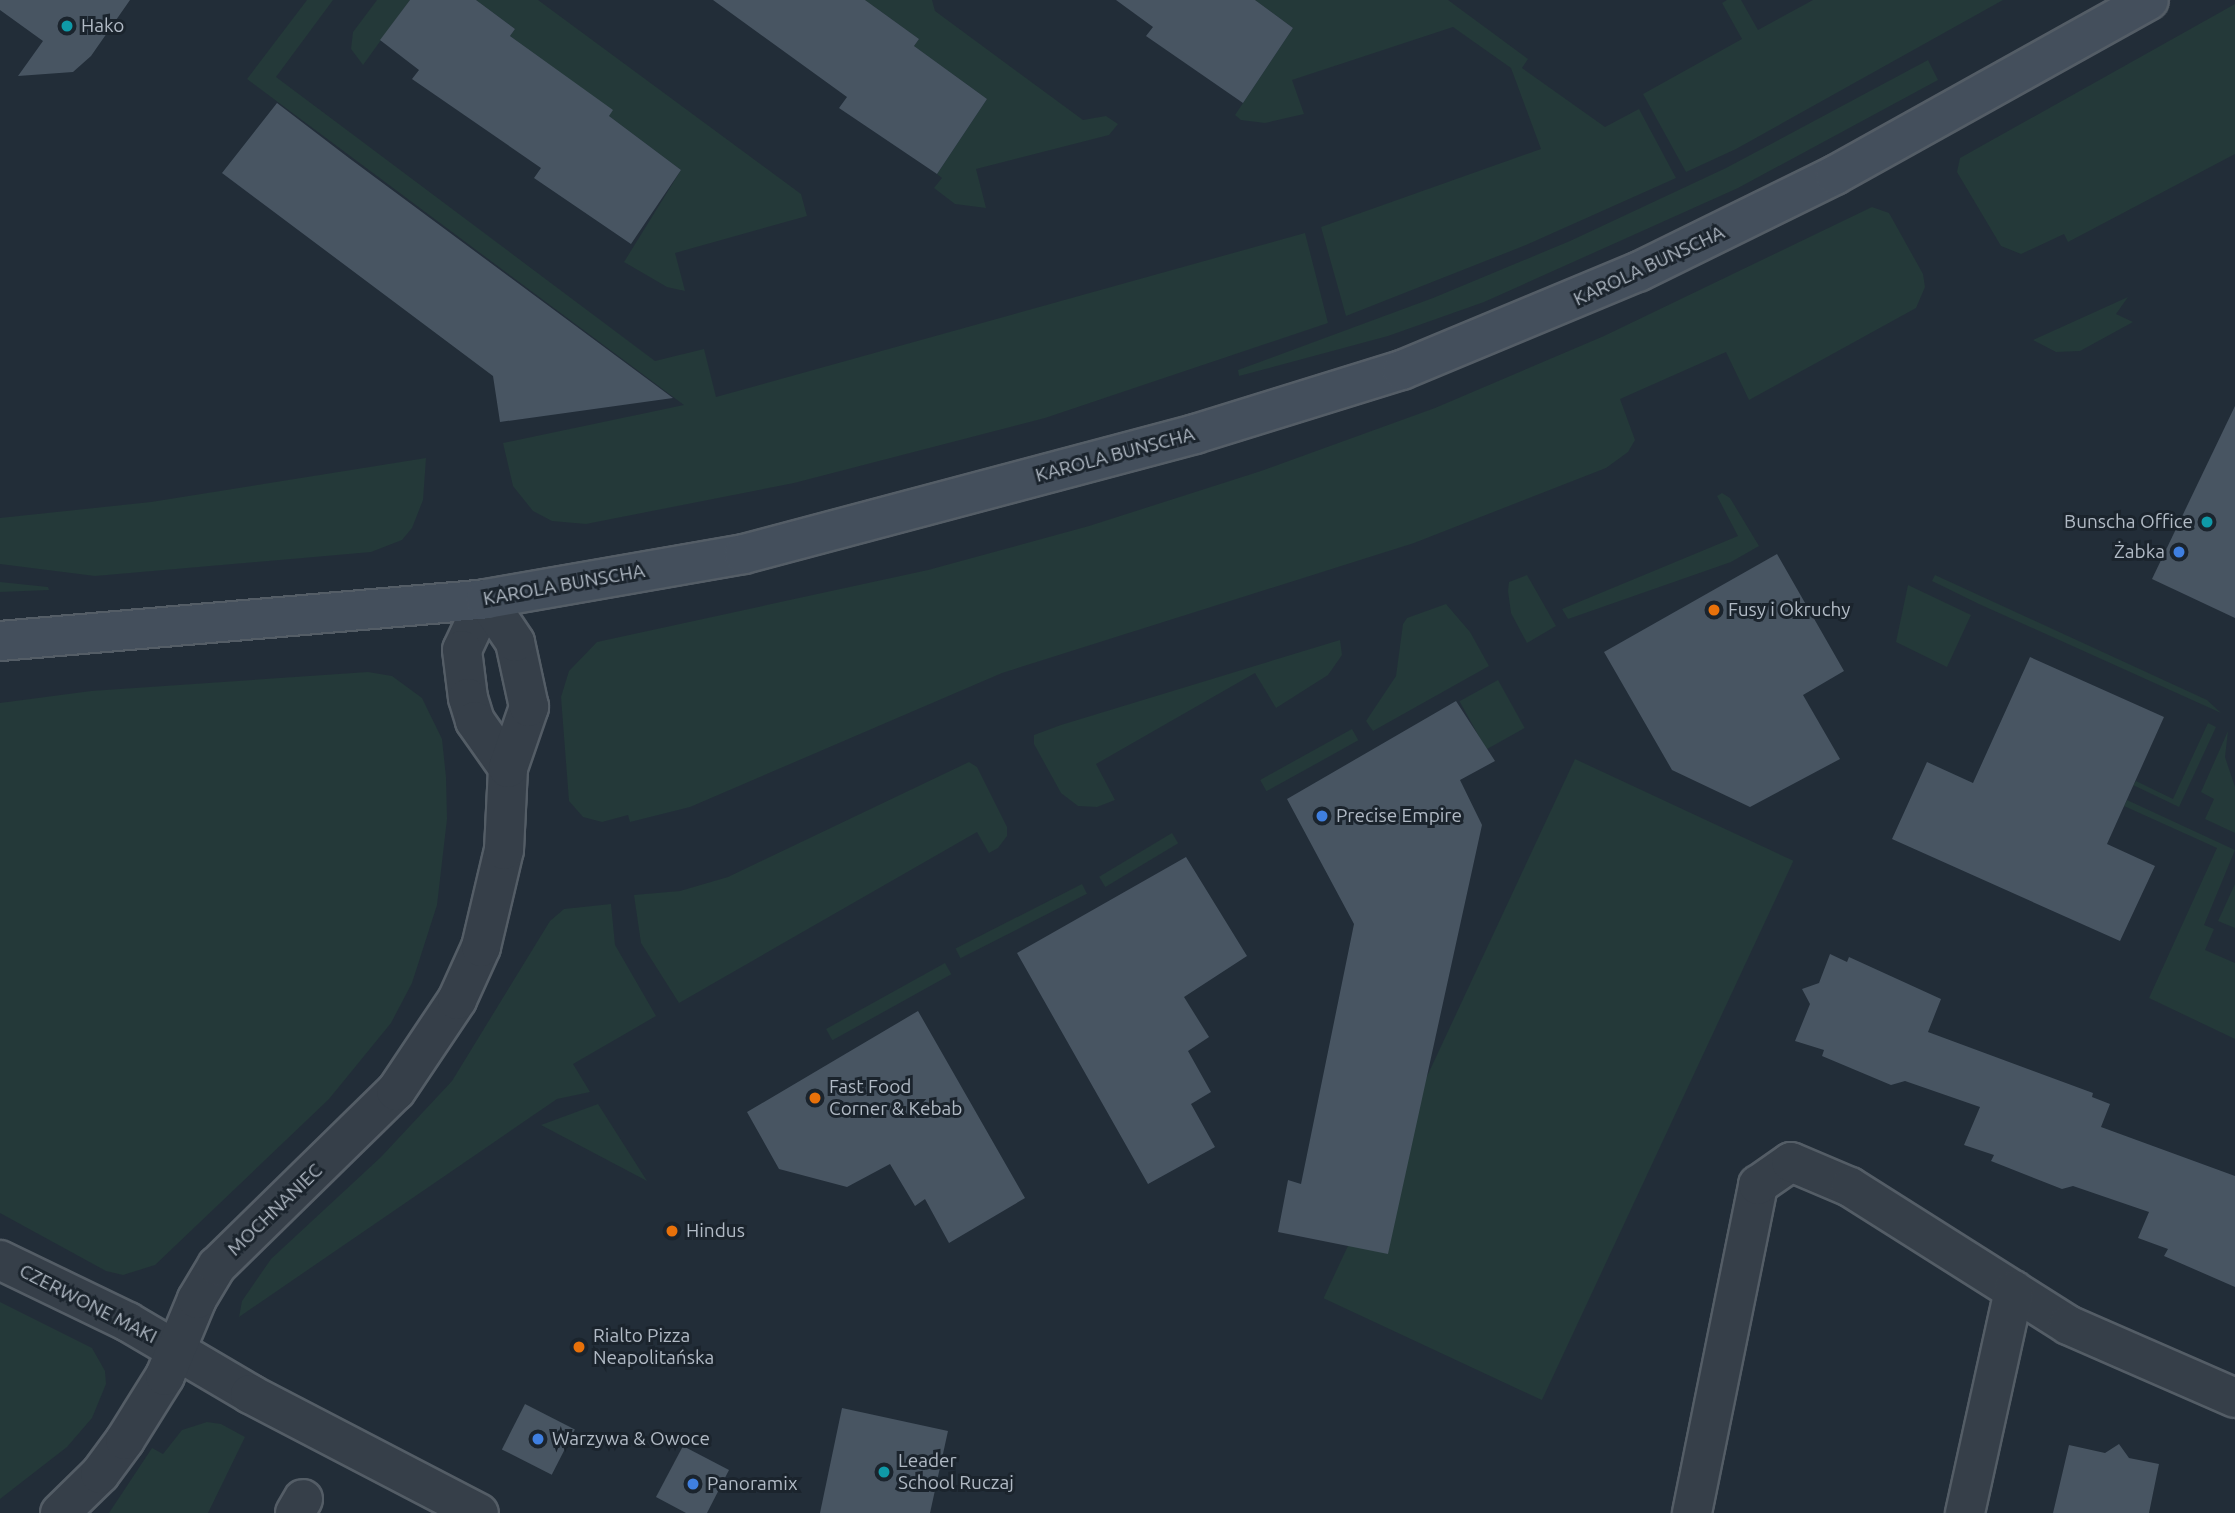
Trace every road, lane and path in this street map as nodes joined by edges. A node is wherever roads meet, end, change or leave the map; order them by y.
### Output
1 (2149, 0) edge
2 (486, 599) junction
3 (0, 641) edge
4 (508, 768) junction
5 (0, 1260) edge
6 (2014, 1290) junction
7 (176, 1349) junction
8 (2235, 1398) edge
9 (60, 1513) edge
10 (479, 1513) edge
11 (1692, 1513) edge
12 (1965, 1513) edge

1 - 2 main road, KAROLA BUNSCHA
2 - 3 main road, KAROLA BUNSCHA
2 - 4 street, MOCHNANIEC
2 - 4 street
4 - 7 street, MOCHNANIEC
5 - 7 street, CZERWONE MAKI
6 - 8 street
6 - 11 street
6 - 12 street
7 - 9 street, MOCHNANIEC
7 - 10 street

